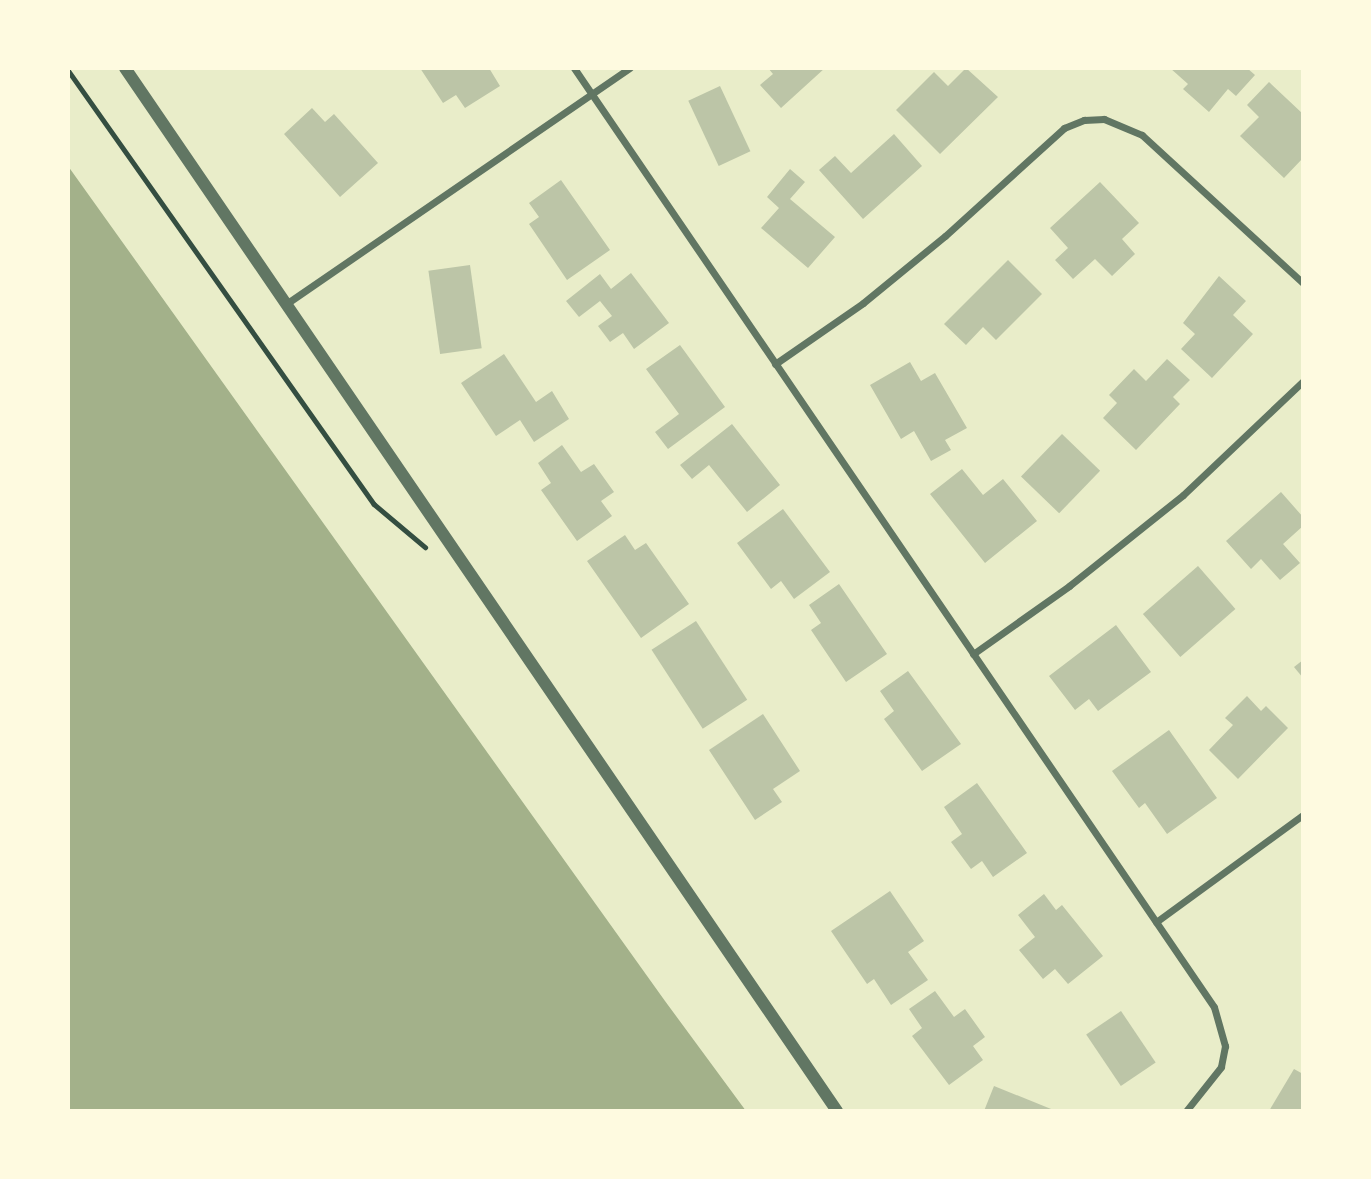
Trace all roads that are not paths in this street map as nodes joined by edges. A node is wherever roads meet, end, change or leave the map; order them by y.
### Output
1 (125, 68) edge
2 (574, 68) edge
3 (630, 68) edge
4 (592, 95) junction
5 (1303, 283) edge
6 (286, 304) junction
7 (775, 364) junction
8 (1303, 381) edge
9 (973, 654) junction
10 (1303, 815) edge
11 (1156, 922) junction
12 (837, 1111) edge
13 (1186, 1111) edge

1 - 6 street
2 - 4 street
3 - 4 street
4 - 6 street
4 - 7 street
5 - 7 street
6 - 12 street
7 - 9 street
8 - 9 street
9 - 11 street
10 - 11 street
11 - 13 street

